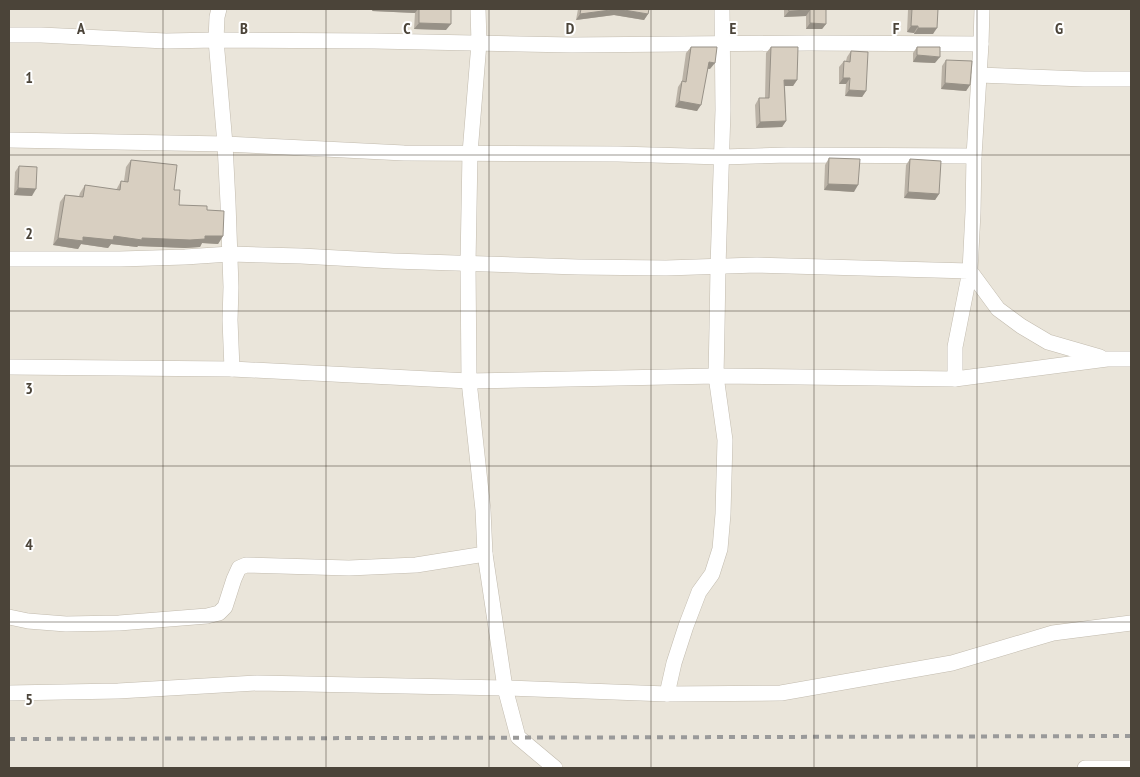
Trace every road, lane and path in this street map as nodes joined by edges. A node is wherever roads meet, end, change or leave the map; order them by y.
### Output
1 (219, 9) edge
2 (478, 9) edge
3 (722, 9) edge
4 (982, 9) edge
5 (9, 35) edge
6 (216, 40) junction
7 (479, 43) junction
8 (722, 43) junction
9 (981, 44) junction
10 (979, 75) junction
11 (1131, 79) edge
12 (9, 140) edge
13 (225, 144) junction
14 (470, 153) junction
15 (974, 156) junction
16 (722, 157) junction
17 (230, 254) junction
18 (9, 259) edge
19 (468, 264) junction
20 (718, 267) junction
21 (970, 272) junction
22 (1107, 359) junction
23 (1131, 359) edge
24 (9, 367) edge
25 (232, 369) junction
26 (716, 376) junction
27 (955, 380) junction
28 (469, 381) junction
29 (485, 554) junction
30 (9, 617) edge
31 (1131, 623) edge
32 (506, 688) junction
33 (9, 693) edge
34 (667, 694) junction
35 (555, 768) edge
36 (1085, 768) edge
37 (1131, 768) edge

1 - 6 street
2 - 7 street
3 - 8 street
4 - 9 street
5 - 6 street
6 - 7 street
6 - 13 street
7 - 8 street
7 - 14 street
8 - 9 street
8 - 16 street
9 - 10 street
10 - 11 street
10 - 15 street
12 - 13 street
13 - 14 street
13 - 17 street
14 - 16 street
14 - 19 street
15 - 16 street
15 - 21 street
16 - 20 street
17 - 18 street
17 - 19 street
17 - 25 street
19 - 20 street
19 - 28 street
20 - 21 street
20 - 26 street
21 - 22 street
21 - 27 street
22 - 23 street
22 - 27 street
24 - 25 street
25 - 28 street
26 - 27 street
26 - 28 street
26 - 34 street
28 - 29 street
29 - 30 street
29 - 32 street
31 - 34 street
32 - 33 street
32 - 34 street
32 - 35 street
36 - 37 street

